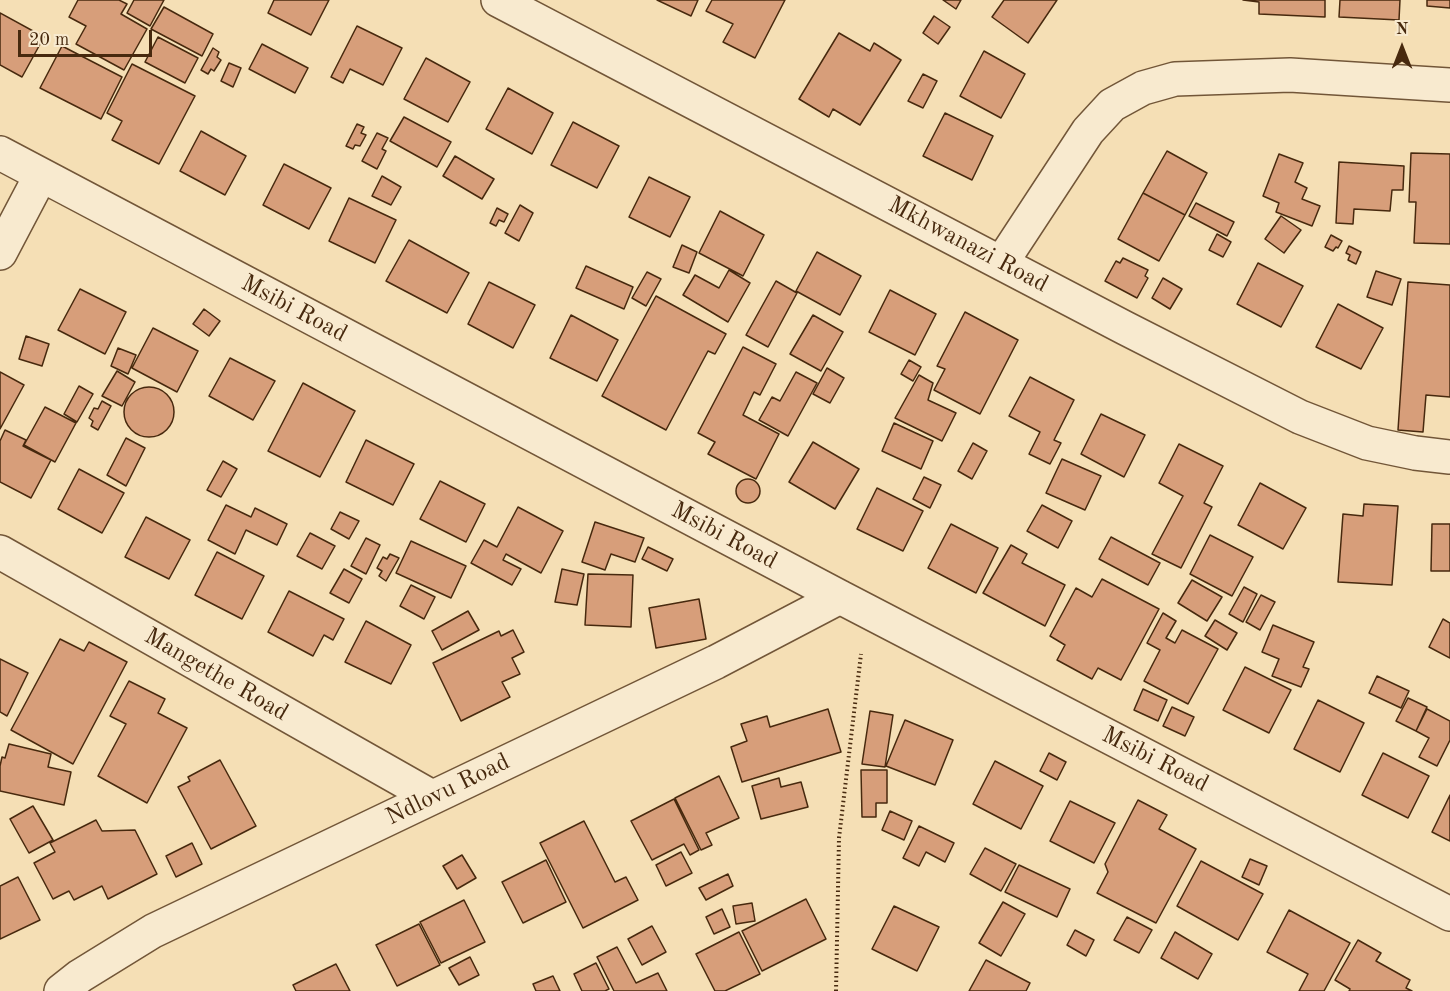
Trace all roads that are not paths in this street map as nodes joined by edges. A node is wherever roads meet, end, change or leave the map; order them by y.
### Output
1 (498, 0) edge
2 (1450, 85) edge
3 (0, 153) edge
4 (41, 175) junction
5 (0, 253) edge
6 (1002, 262) junction
7 (1450, 457) edge
8 (0, 552) edge
9 (853, 604) junction
10 (432, 797) junction
11 (1450, 914) edge
12 (61, 991) edge

1 - 6 street, Mkhwanazi Road
2 - 6 street
3 - 4 street, Msibi Road
4 - 5 street
4 - 9 street, Msibi Road
6 - 7 street, Mkhwanazi Road
8 - 10 street, Mangethe Road
9 - 10 street, Ndlovu Road
9 - 11 street, Msibi Road
10 - 12 street, Ndlovu Road

